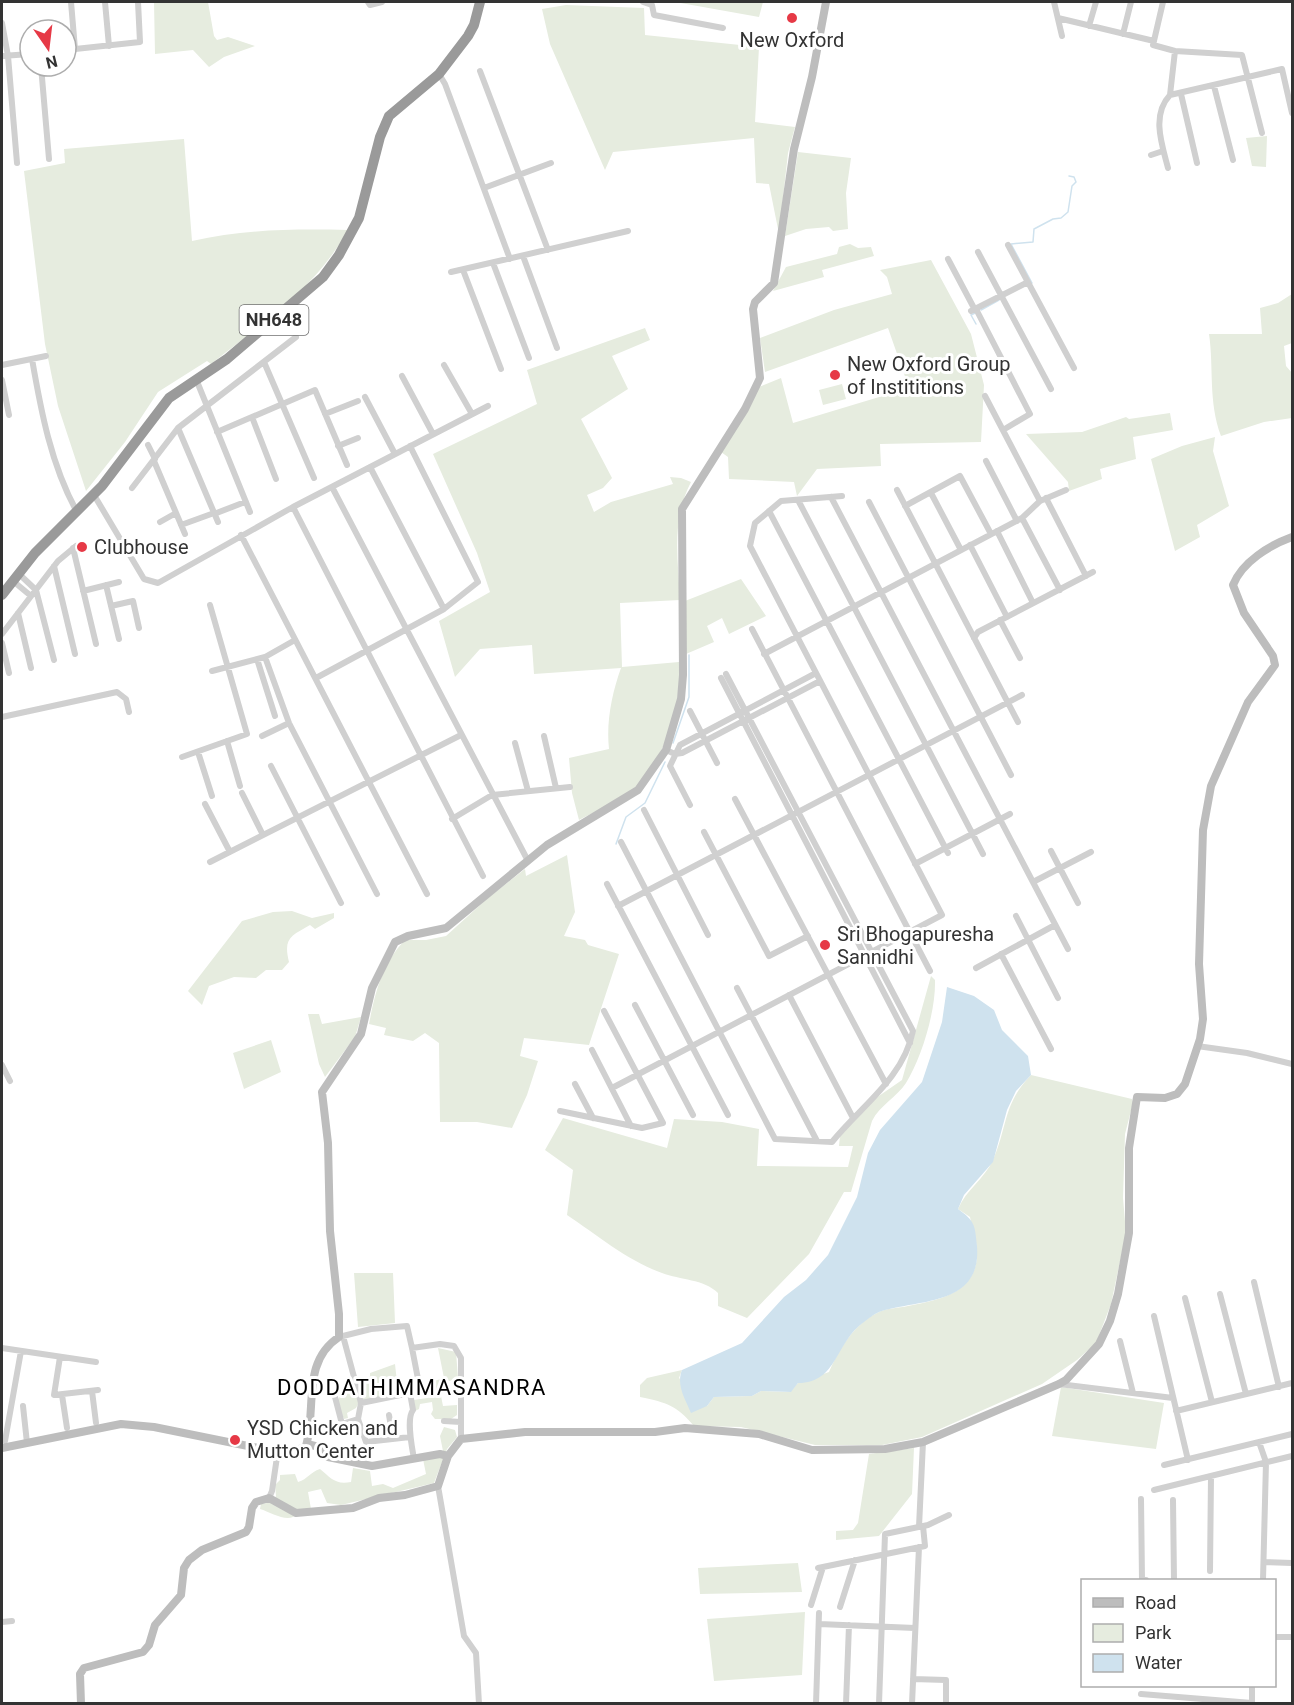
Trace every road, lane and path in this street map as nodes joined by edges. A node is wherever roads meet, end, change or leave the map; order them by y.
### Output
1 (71, 2) edge
2 (105, 2) edge
3 (138, 2) edge
4 (368, 2) edge
5 (382, 2) edge
6 (480, 2) edge
7 (643, 2) edge
8 (826, 2) edge
9 (1054, 2) edge
10 (1096, 2) edge
11 (1131, 2) edge
12 (1163, 2) edge
13 (72, 18) edge
14 (1058, 18) junction
15 (2, 23) edge
16 (1089, 26) junction
17 (723, 28) dead end
18 (1123, 34) junction
19 (1062, 36) dead end
20 (1154, 41) junction
21 (109, 46) junction
22 (78, 49) edge
23 (1175, 51) junction
24 (5, 56) edge
25 (480, 71) dead end
26 (439, 74) junction
27 (1248, 77) junction
28 (42, 78) edge
29 (1214, 86) junction
30 (1181, 94) junction
31 (1170, 95) junction
32 (1293, 112) edge
33 (1262, 133) dead end
34 (1163, 151) junction
35 (1150, 155) dead end
36 (49, 159) dead end
37 (1233, 160) dead end
38 (17, 163) dead end
39 (551, 163) dead end
40 (1197, 163) dead end
41 (1168, 168) dead end
42 (520, 175) junction
43 (484, 188) junction
44 (628, 231) dead end
45 (1008, 245) dead end
46 (548, 250) junction
47 (978, 252) dead end
48 (523, 256) junction
49 (510, 259) junction
50 (948, 259) dead end
51 (493, 263) junction
52 (463, 270) junction
53 (451, 272) dead end
54 (1028, 282) junction
55 (1001, 296) junction
56 (974, 310) junction
57 (296, 337) dead end
58 (557, 348) dead end
59 (46, 356) dead end
60 (528, 358) dead end
61 (32, 359) junction
62 (264, 362) junction
63 (2, 365) edge
64 (444, 365) dead end
65 (1074, 368) dead end
66 (501, 369) dead end
67 (402, 376) dead end
68 (196, 379) junction
69 (2, 380) edge
70 (1051, 389) dead end
71 (985, 396) dead end
72 (365, 397) dead end
73 (358, 401) dead end
74 (207, 405) junction
75 (283, 405) junction
76 (488, 406) dead end
77 (325, 414) junction
78 (472, 414) junction
79 (9, 415) dead end
80 (252, 417) junction
81 (178, 428) junction
82 (1003, 430) junction
83 (217, 432) junction
84 (433, 434) junction
85 (358, 438) dead end
86 (148, 445) dead end
87 (338, 446) junction
88 (410, 446) junction
89 (395, 454) junction
90 (154, 460) junction
91 (986, 461) dead end
92 (347, 465) dead end
93 (370, 467) junction
94 (314, 478) dead end
95 (276, 479) dead end
96 (332, 487) junction
97 (132, 488) dead end
98 (897, 490) dead end
99 (1066, 490) dead end
100 (931, 493) junction
101 (94, 495) junction
102 (842, 496) dead end
103 (831, 497) junction
104 (1043, 499) junction
105 (798, 500) junction
106 (246, 501) junction
107 (869, 502) dead end
108 (905, 506) junction
109 (292, 507) junction
110 (770, 511) junction
111 (77, 512) junction
112 (250, 512) dead end
113 (176, 513) junction
114 (214, 513) junction
115 (1019, 519) junction
116 (159, 522) dead end
117 (218, 522) dead end
118 (181, 525) junction
119 (994, 533) junction
120 (185, 534) dead end
121 (241, 535) junction
122 (1293, 537) edge
123 (970, 545) junction
124 (961, 550) junction
125 (935, 564) junction
126 (54, 566) junction
127 (15, 577) junction
128 (908, 578) junction
129 (119, 582) dead end
130 (106, 585) junction
131 (36, 590) junction
132 (1060, 590) junction
133 (83, 591) junction
134 (881, 592) junction
135 (2, 595) edge
136 (31, 596) junction
137 (1033, 603) junction
138 (210, 605) dead end
139 (111, 606) junction
140 (854, 607) junction
141 (444, 609) junction
142 (18, 613) junction
143 (1004, 618) junction
144 (827, 621) junction
145 (139, 628) dead end
146 (406, 629) junction
147 (752, 629) dead end
148 (2, 634) edge
149 (797, 637) junction
150 (974, 638) junction
151 (119, 639) dead end
152 (295, 640) junction
153 (2, 643) edge
154 (96, 644) dead end
155 (365, 651) junction
156 (75, 654) dead end
157 (764, 654) junction
158 (265, 657) junction
159 (1020, 658) dead end
160 (257, 659) junction
161 (54, 660) dead end
162 (228, 667) junction
163 (31, 668) dead end
164 (213, 671) dead end
165 (9, 673) dead end
166 (816, 674) junction
167 (724, 676) dead end
168 (316, 678) junction
169 (820, 681) junction
170 (784, 690) junction
171 (1022, 695) dead end
172 (788, 698) junction
173 (1008, 702) junction
174 (129, 711) dead end
175 (690, 711) dead end
176 (742, 712) junction
177 (275, 716) dead end
178 (2, 717) edge
179 (981, 717) junction
180 (746, 719) junction
181 (1018, 722) dead end
182 (289, 723) junction
183 (954, 731) junction
184 (461, 735) junction
185 (262, 736) dead end
186 (544, 736) dead end
187 (704, 737) junction
188 (226, 741) junction
189 (515, 743) dead end
190 (926, 745) junction
191 (666, 750) junction
192 (198, 752) junction
193 (675, 754) junction
194 (420, 755) junction
195 (182, 757) dead end
196 (899, 759) junction
197 (717, 763) dead end
198 (270, 766) dead end
199 (869, 775) junction
200 (1011, 775) dead end
201 (370, 781) junction
202 (570, 787) dead end
203 (556, 788) junction
204 (528, 790) junction
205 (837, 792) junction
206 (492, 795) junction
207 (212, 796) dead end
208 (735, 799) dead end
209 (331, 801) junction
210 (205, 804) dead end
211 (690, 805) dead end
212 (644, 810) dead end
213 (795, 814) junction
214 (1010, 814) dead end
215 (296, 818) junction
216 (452, 819) junction
217 (1000, 819) junction
218 (704, 832) dead end
219 (972, 834) junction
220 (263, 835) junction
221 (755, 835) junction
222 (621, 842) dead end
223 (947, 850) junction
224 (1051, 851) dead end
225 (230, 852) junction
226 (1091, 852) dead end
227 (983, 854) dead end
228 (716, 855) junction
229 (527, 860) junction
230 (210, 862) dead end
231 (915, 864) junction
232 (1060, 868) junction
233 (678, 875) junction
234 (483, 876) dead end
235 (1033, 882) junction
236 (607, 884) dead end
237 (646, 892) junction
238 (377, 894) dead end
239 (427, 894) dead end
240 (341, 903) dead end
241 (1078, 903) dead end
242 (618, 906) junction
243 (1016, 916) dead end
244 (1055, 925) junction
245 (909, 932) junction
246 (708, 935) dead end
247 (808, 936) junction
248 (1028, 940) junction
249 (1068, 949) dead end
250 (872, 951) junction
251 (1001, 954) junction
252 (865, 955) junction
253 (976, 968) dead end
254 (930, 971) dead end
255 (828, 974) junction
256 (738, 988) dead end
257 (789, 995) junction
258 (1058, 999) dead end
259 (635, 1005) dead end
260 (604, 1011) dead end
261 (751, 1015) junction
262 (719, 1032) junction
263 (911, 1044) junction
264 (692, 1046) junction
265 (1197, 1046) junction
266 (1051, 1049) dead end
267 (592, 1050) dead end
268 (664, 1061) junction
269 (1293, 1064) edge
270 (2, 1065) edge
271 (637, 1075) junction
272 (10, 1081) dead end
273 (575, 1084) dead end
274 (886, 1084) junction
275 (612, 1088) junction
276 (560, 1112) dead end
277 (693, 1115) dead end
278 (728, 1115) dead end
279 (852, 1116) junction
280 (592, 1118) junction
281 (631, 1126) junction
282 (817, 1141) junction
283 (1254, 1282) dead end
284 (1220, 1294) dead end
285 (1185, 1298) dead end
286 (1154, 1316) dead end
287 (341, 1336) junction
288 (1120, 1341) dead end
289 (2, 1348) edge
290 (412, 1348) junction
291 (21, 1351) junction
292 (60, 1357) junction
293 (96, 1362) dead end
294 (1293, 1383) edge
295 (1059, 1384) junction
296 (1279, 1386) junction
297 (411, 1393) junction
298 (1133, 1393) junction
299 (1246, 1394) junction
300 (62, 1395) junction
301 (335, 1397) dead end
302 (1173, 1398) junction
303 (1212, 1402) junction
304 (361, 1403) junction
305 (22, 1407) dead end
306 (1176, 1411) junction
307 (389, 1415) dead end
308 (358, 1419) junction
309 (444, 1421) dead end
310 (461, 1422) junction
311 (96, 1423) dead end
312 (67, 1428) dead end
313 (1293, 1434) edge
314 (410, 1437) junction
315 (393, 1439) junction
316 (461, 1439) junction
317 (923, 1442) junction
318 (1259, 1442) junction
319 (27, 1443) junction
320 (3, 1444) edge
321 (306, 1446) junction
322 (278, 1450) junction
323 (448, 1456) junction
324 (1293, 1456) edge
325 (414, 1459) junction
326 (1188, 1460) junction
327 (1266, 1462) junction
328 (1164, 1465) dead end
329 (1211, 1476) junction
330 (438, 1486) junction
331 (1154, 1490) dead end
332 (268, 1498) junction
333 (1140, 1499) dead end
334 (1173, 1500) dead end
335 (949, 1515) dead end
336 (921, 1526) junction
337 (919, 1547) junction
338 (886, 1554) junction
339 (855, 1560) junction
340 (1264, 1563) junction
341 (1293, 1563) edge
342 (1210, 1570) dead end
343 (1142, 1579) edge
344 (1174, 1579) edge
345 (1263, 1579) edge
346 (811, 1605) dead end
347 (840, 1607) dead end
348 (819, 1613) dead end
349 (12, 1621) dead end
350 (2, 1622) edge
351 (819, 1624) junction
352 (849, 1625) junction
353 (883, 1626) junction
354 (915, 1628) junction
355 (1276, 1637) edge
356 (1293, 1637) edge
357 (913, 1679) junction
358 (1252, 1687) edge
359 (1141, 1694) dead end
360 (1149, 1694) junction
361 (1183, 1700) edge
362 (1217, 1702) edge
363 (1252, 1703) edge
364 (81, 1704) edge
365 (479, 1704) edge
366 (816, 1704) edge
367 (846, 1704) edge
368 (879, 1704) edge
369 (912, 1704) edge
370 (946, 1704) edge
371 (1148, 1704) edge

1 - 13 street
2 - 21 street
3 - 21 street
4 - 5 street
6 - 26 highway, NH648
7 - 17 street
8 - 191 street
9 - 14 street
10 - 16 street
11 - 18 street
12 - 20 street
14 - 16 street
14 - 19 street
15 - 24 street
16 - 18 street
18 - 20 street
20 - 23 street
21 - 22 street
23 - 27 street
23 - 31 street
24 - 38 street
25 - 42 street
26 - 43 street
26 - 68 highway, NH648
27 - 29 street
27 - 32 street
27 - 33 street
28 - 36 street
29 - 30 street
29 - 37 street
30 - 31 street
30 - 40 street
31 - 34 street
34 - 35 street
34 - 41 street
39 - 42 street
42 - 43 street
42 - 46 street
43 - 49 street
44 - 46 street
45 - 54 street
46 - 48 street
47 - 55 street
48 - 49 street
48 - 58 street
49 - 51 street
50 - 56 street
51 - 52 street
51 - 60 street
52 - 53 street
52 - 66 street
54 - 55 street
54 - 65 street
55 - 56 street
55 - 70 street
56 - 82 street
57 - 62 street
59 - 61 street
61 - 63 street
61 - 111 street
62 - 74 street
62 - 75 street
64 - 78 street
67 - 84 street
68 - 74 street
68 - 101 highway, NH648
69 - 79 street
71 - 82 street
72 - 89 street
73 - 77 street
74 - 81 street
74 - 83 street
75 - 77 street
75 - 80 street
75 - 94 street
76 - 78 street
77 - 87 street
78 - 84 street
80 - 83 street
80 - 95 street
81 - 90 street
81 - 114 street
82 - 104 street
83 - 106 street
84 - 88 street
85 - 87 street
86 - 90 street
87 - 92 street
88 - 89 street
88 - 141 street
89 - 93 street
90 - 97 street
90 - 113 street
91 - 115 street
93 - 96 street
93 - 141 street
96 - 109 street
96 - 146 street
98 - 108 street
99 - 104 street
100 - 108 street
100 - 119 street
100 - 124 street
101 - 111 highway, NH648
101 - 121 street
102 - 103 street
103 - 105 street
103 - 134 street
104 - 115 street
104 - 132 street
105 - 110 street
105 - 140 street
106 - 112 street
106 - 114 street
107 - 128 street
108 - 125 street
109 - 121 street
109 - 155 street
110 - 144 street
110 - 149 street
111 - 127 highway, NH648
113 - 116 street
113 - 118 street
114 - 117 street
114 - 118 street
115 - 119 street
115 - 132 street
118 - 120 street
119 - 123 street
119 - 137 street
121 - 152 street
122 - 265 street
123 - 124 street
123 - 143 street
124 - 125 street
125 - 128 street
125 - 150 street
126 - 131 street
126 - 133 street
126 - 156 street
127 - 131 street
127 - 135 highway, NH648
127 - 136 street
128 - 134 street
128 - 179 street
129 - 130 street
130 - 133 street
130 - 139 street
131 - 136 street
131 - 161 street
132 - 137 street
133 - 154 street
134 - 140 street
134 - 183 street
136 - 142 street
137 - 143 street
138 - 162 street
139 - 145 street
139 - 151 street
140 - 144 street
140 - 190 street
141 - 146 street
142 - 148 street
142 - 163 street
143 - 150 street
143 - 159 street
144 - 149 street
144 - 196 street
146 - 155 street
146 - 184 street
147 - 157 street
149 - 157 street
149 - 166 street
150 - 173 street
152 - 158 street
152 - 168 street
153 - 165 street
155 - 168 street
155 - 194 street
157 - 170 street
158 - 160 street
158 - 182 street
160 - 162 street
160 - 177 street
162 - 164 street
162 - 188 street
166 - 169 street
166 - 170 street
167 - 176 street
168 - 201 street
169 - 172 street
169 - 199 street
170 - 172 street
170 - 176 street
171 - 173 street
172 - 180 street
172 - 205 street
173 - 179 street
173 - 181 street
174 - 178 street
175 - 187 street
176 - 180 street
176 - 187 street
179 - 183 street
179 - 200 street
180 - 187 street
180 - 213 street
182 - 185 street
182 - 209 street
183 - 190 street
183 - 217 street
184 - 194 street
184 - 206 street
186 - 203 street
187 - 193 street
187 - 197 street
188 - 192 street
188 - 220 street
189 - 204 street
190 - 196 street
190 - 219 street
191 - 193 street
191 - 229 street
192 - 195 street
192 - 207 street
193 - 211 street
194 - 201 street
194 - 216 street
196 - 199 street
196 - 223 street
198 - 215 street
199 - 205 street
199 - 231 street
201 - 209 street
201 - 239 street
202 - 203 street
203 - 204 street
204 - 206 street
205 - 213 street
205 - 245 street
206 - 216 street
206 - 229 street
208 - 221 street
209 - 215 street
209 - 238 street
210 - 225 street
212 - 233 street
213 - 221 street
213 - 250 street
213 - 252 street
214 - 217 street
215 - 220 street
215 - 240 street
216 - 234 street
217 - 219 street
217 - 235 street
218 - 228 street
219 - 223 street
219 - 227 street
220 - 225 street
221 - 228 street
221 - 247 street
222 - 237 street
223 - 231 street
224 - 232 street
225 - 230 street
226 - 232 street
228 - 233 street
228 - 247 street
229 - 287 street
231 - 245 street
232 - 235 street
232 - 241 street
233 - 237 street
233 - 246 street
235 - 244 street
236 - 242 street
237 - 242 street
237 - 262 street
242 - 264 street
243 - 248 street
244 - 248 street
244 - 249 street
245 - 250 street
245 - 254 street
247 - 255 street
248 - 251 street
248 - 258 street
250 - 252 street
250 - 263 street
251 - 253 street
251 - 266 street
252 - 255 street
252 - 263 street
255 - 257 street
255 - 274 street
256 - 261 street
257 - 261 street
257 - 279 street
259 - 268 street
260 - 271 street
261 - 262 street
261 - 282 street
262 - 264 street
262 - 282 street
263 - 274 street
264 - 268 street
264 - 278 street
265 - 269 street
265 - 295 street
267 - 275 street
268 - 271 street
268 - 277 street
270 - 272 street
271 - 275 street
271 - 281 street
273 - 280 street
274 - 279 street
275 - 281 street
276 - 280 street
279 - 282 street
280 - 281 street
283 - 296 street
284 - 299 street
285 - 303 street
286 - 302 street
287 - 290 street
287 - 304 street
287 - 321 street
288 - 298 street
289 - 291 street
290 - 297 street
290 - 310 street
291 - 292 street
291 - 320 street
292 - 293 street
292 - 300 street
294 - 296 street
295 - 298 street
295 - 317 street
296 - 299 street
297 - 304 street
297 - 314 street
298 - 302 street
299 - 303 street
300 - 311 street
300 - 312 street
301 - 308 street
302 - 306 street
303 - 306 street
304 - 308 street
305 - 319 street
306 - 326 street
307 - 315 street
308 - 315 street
309 - 310 street
310 - 316 street
313 - 318 street
314 - 315 street
314 - 325 street
316 - 317 street
316 - 323 street
317 - 336 street
318 - 326 street
318 - 327 street
319 - 320 street
319 - 322 street
321 - 322 street
321 - 325 street
322 - 332 street
323 - 325 street
323 - 330 street
324 - 327 street
326 - 328 street
327 - 329 street
327 - 340 street
329 - 331 street
329 - 342 street
330 - 332 street
330 - 365 street
332 - 364 street
333 - 343 street
334 - 344 street
335 - 336 street
336 - 337 street
336 - 338 street
337 - 338 street
337 - 354 street
338 - 339 street
338 - 353 street
339 - 346 street
339 - 347 street
340 - 341 street
340 - 345 street
348 - 351 street
349 - 350 street
351 - 352 street
351 - 366 street
352 - 353 street
352 - 367 street
353 - 354 street
353 - 368 street
354 - 357 street
355 - 356 street
357 - 369 street
357 - 370 street
358 - 363 street
359 - 360 street
360 - 361 street
360 - 371 street
361 - 362 street
362 - 363 street

